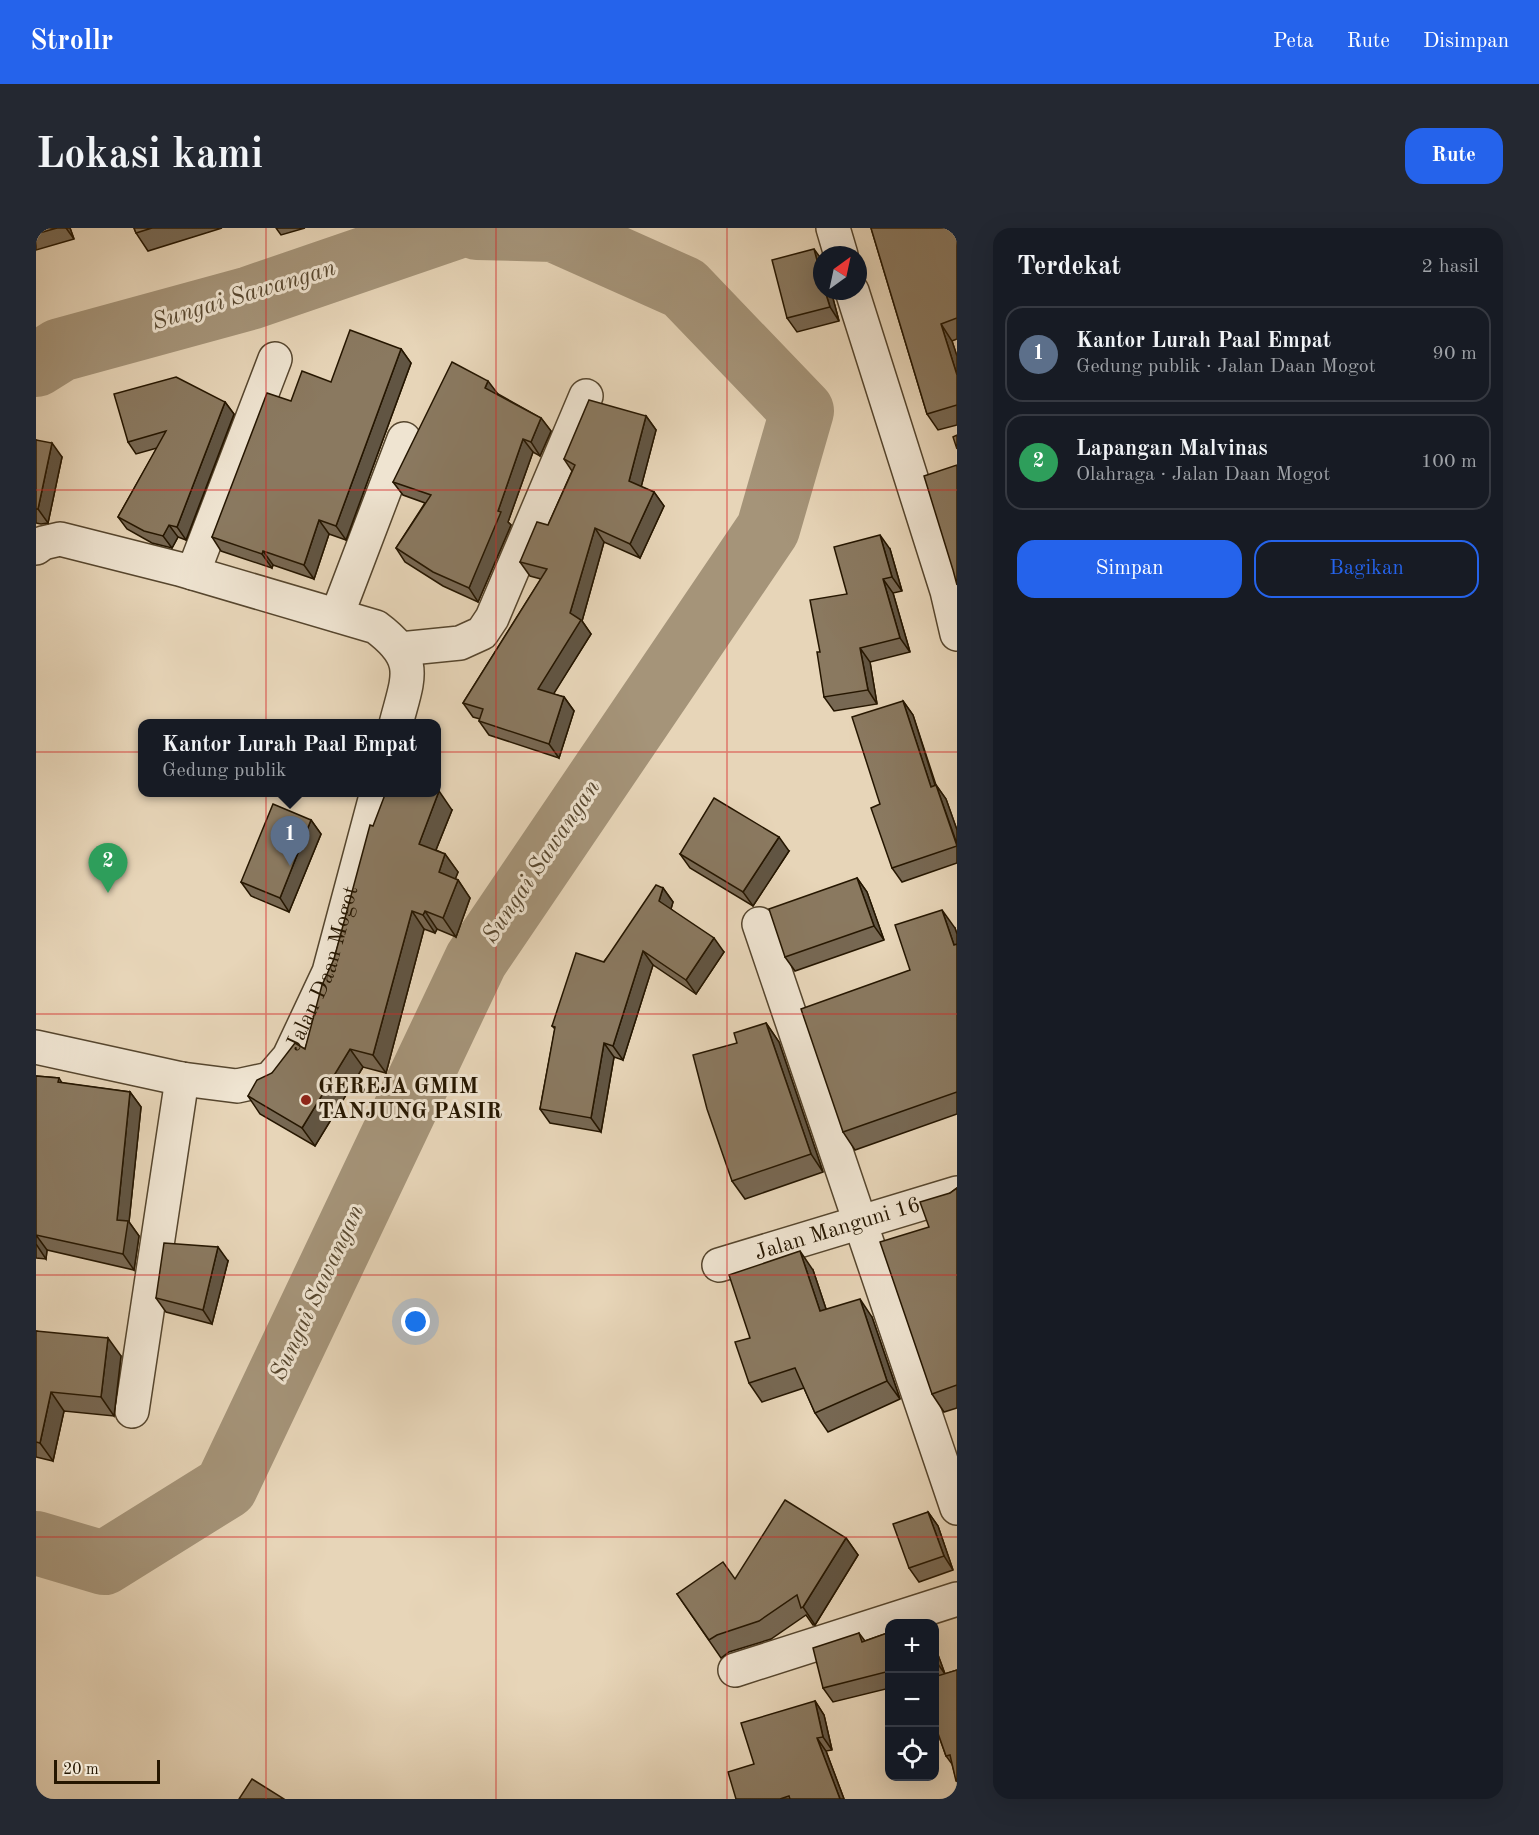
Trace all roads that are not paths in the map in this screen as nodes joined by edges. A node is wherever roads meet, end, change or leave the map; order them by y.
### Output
1 (833, 228) edge
2 (838, 246) edge
3 (855, 300) edge
4 (275, 359) dead end
5 (586, 396) dead end
6 (404, 439) dead end
7 (36, 548) edge
8 (193, 573) junction
9 (952, 590) edge
10 (338, 615) junction
11 (957, 634) edge
12 (400, 649) junction
13 (397, 719) edge
14 (376, 797) edge
15 (759, 924) dead end
16 (36, 1047) edge
17 (182, 1079) junction
18 (957, 1193) edge
19 (860, 1222) junction
20 (719, 1265) dead end
21 (132, 1411) dead end
22 (957, 1508) edge
23 (957, 1599) edge
24 (735, 1670) dead end

1 - 2 street
3 - 9 street
4 - 8 street
5 - 12 street
6 - 10 street
7 - 8 street
8 - 10 street
9 - 11 street
10 - 12 street
12 - 13 street
14 - 17 street, Jalan Daan Mogot
15 - 19 street
16 - 17 street, Jalan Daan Mogot
17 - 21 street
18 - 19 street, Jalan Manguni 16
19 - 20 street, Jalan Manguni 16
19 - 22 street
23 - 24 street

